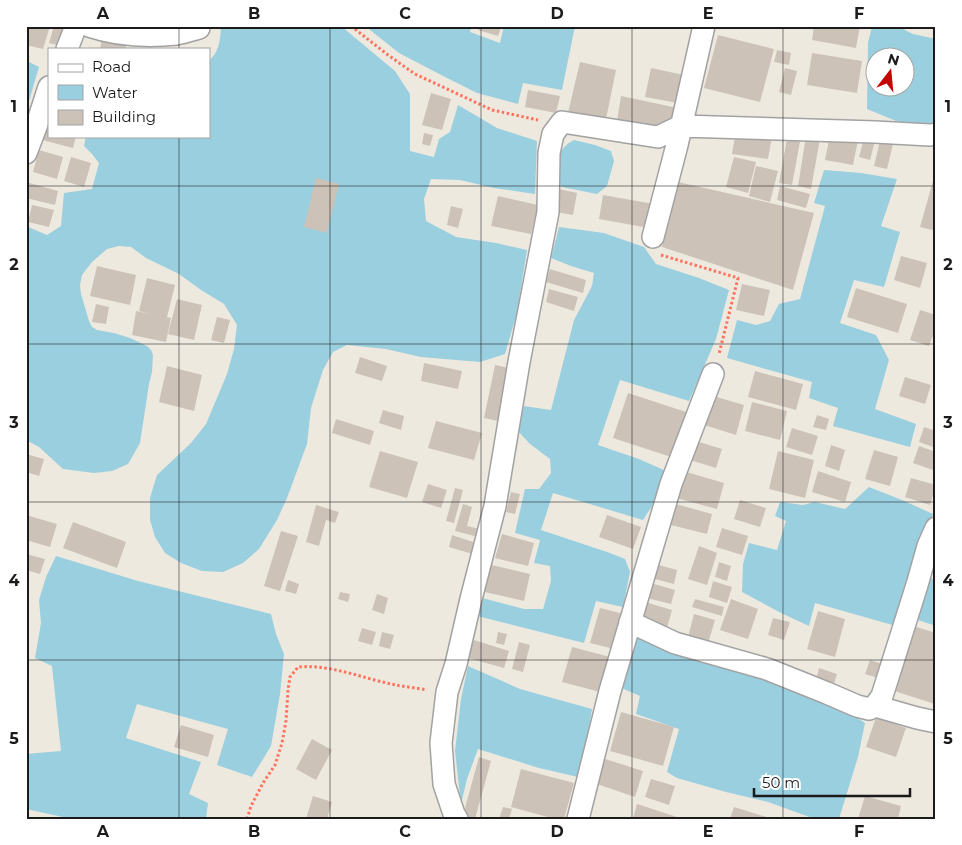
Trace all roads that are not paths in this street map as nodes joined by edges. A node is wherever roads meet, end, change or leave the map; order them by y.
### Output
1 (76, 26) edge
2 (89, 26) edge
3 (199, 26) edge
4 (704, 26) edge
5 (67, 48) edge
6 (48, 91) edge
7 (681, 126) junction
8 (936, 134) edge
9 (26, 152) edge
10 (653, 237) road end
11 (713, 374) road end
12 (936, 528) edge
13 (630, 622) junction
14 (876, 706) junction
15 (936, 722) edge
16 (457, 819) edge
17 (578, 819) edge

1 - 5 street
2 - 3 street
4 - 7 street
6 - 9 street
7 - 8 street
7 - 10 street
7 - 16 street
11 - 13 street
12 - 14 street
13 - 14 street
13 - 17 street
14 - 15 street

